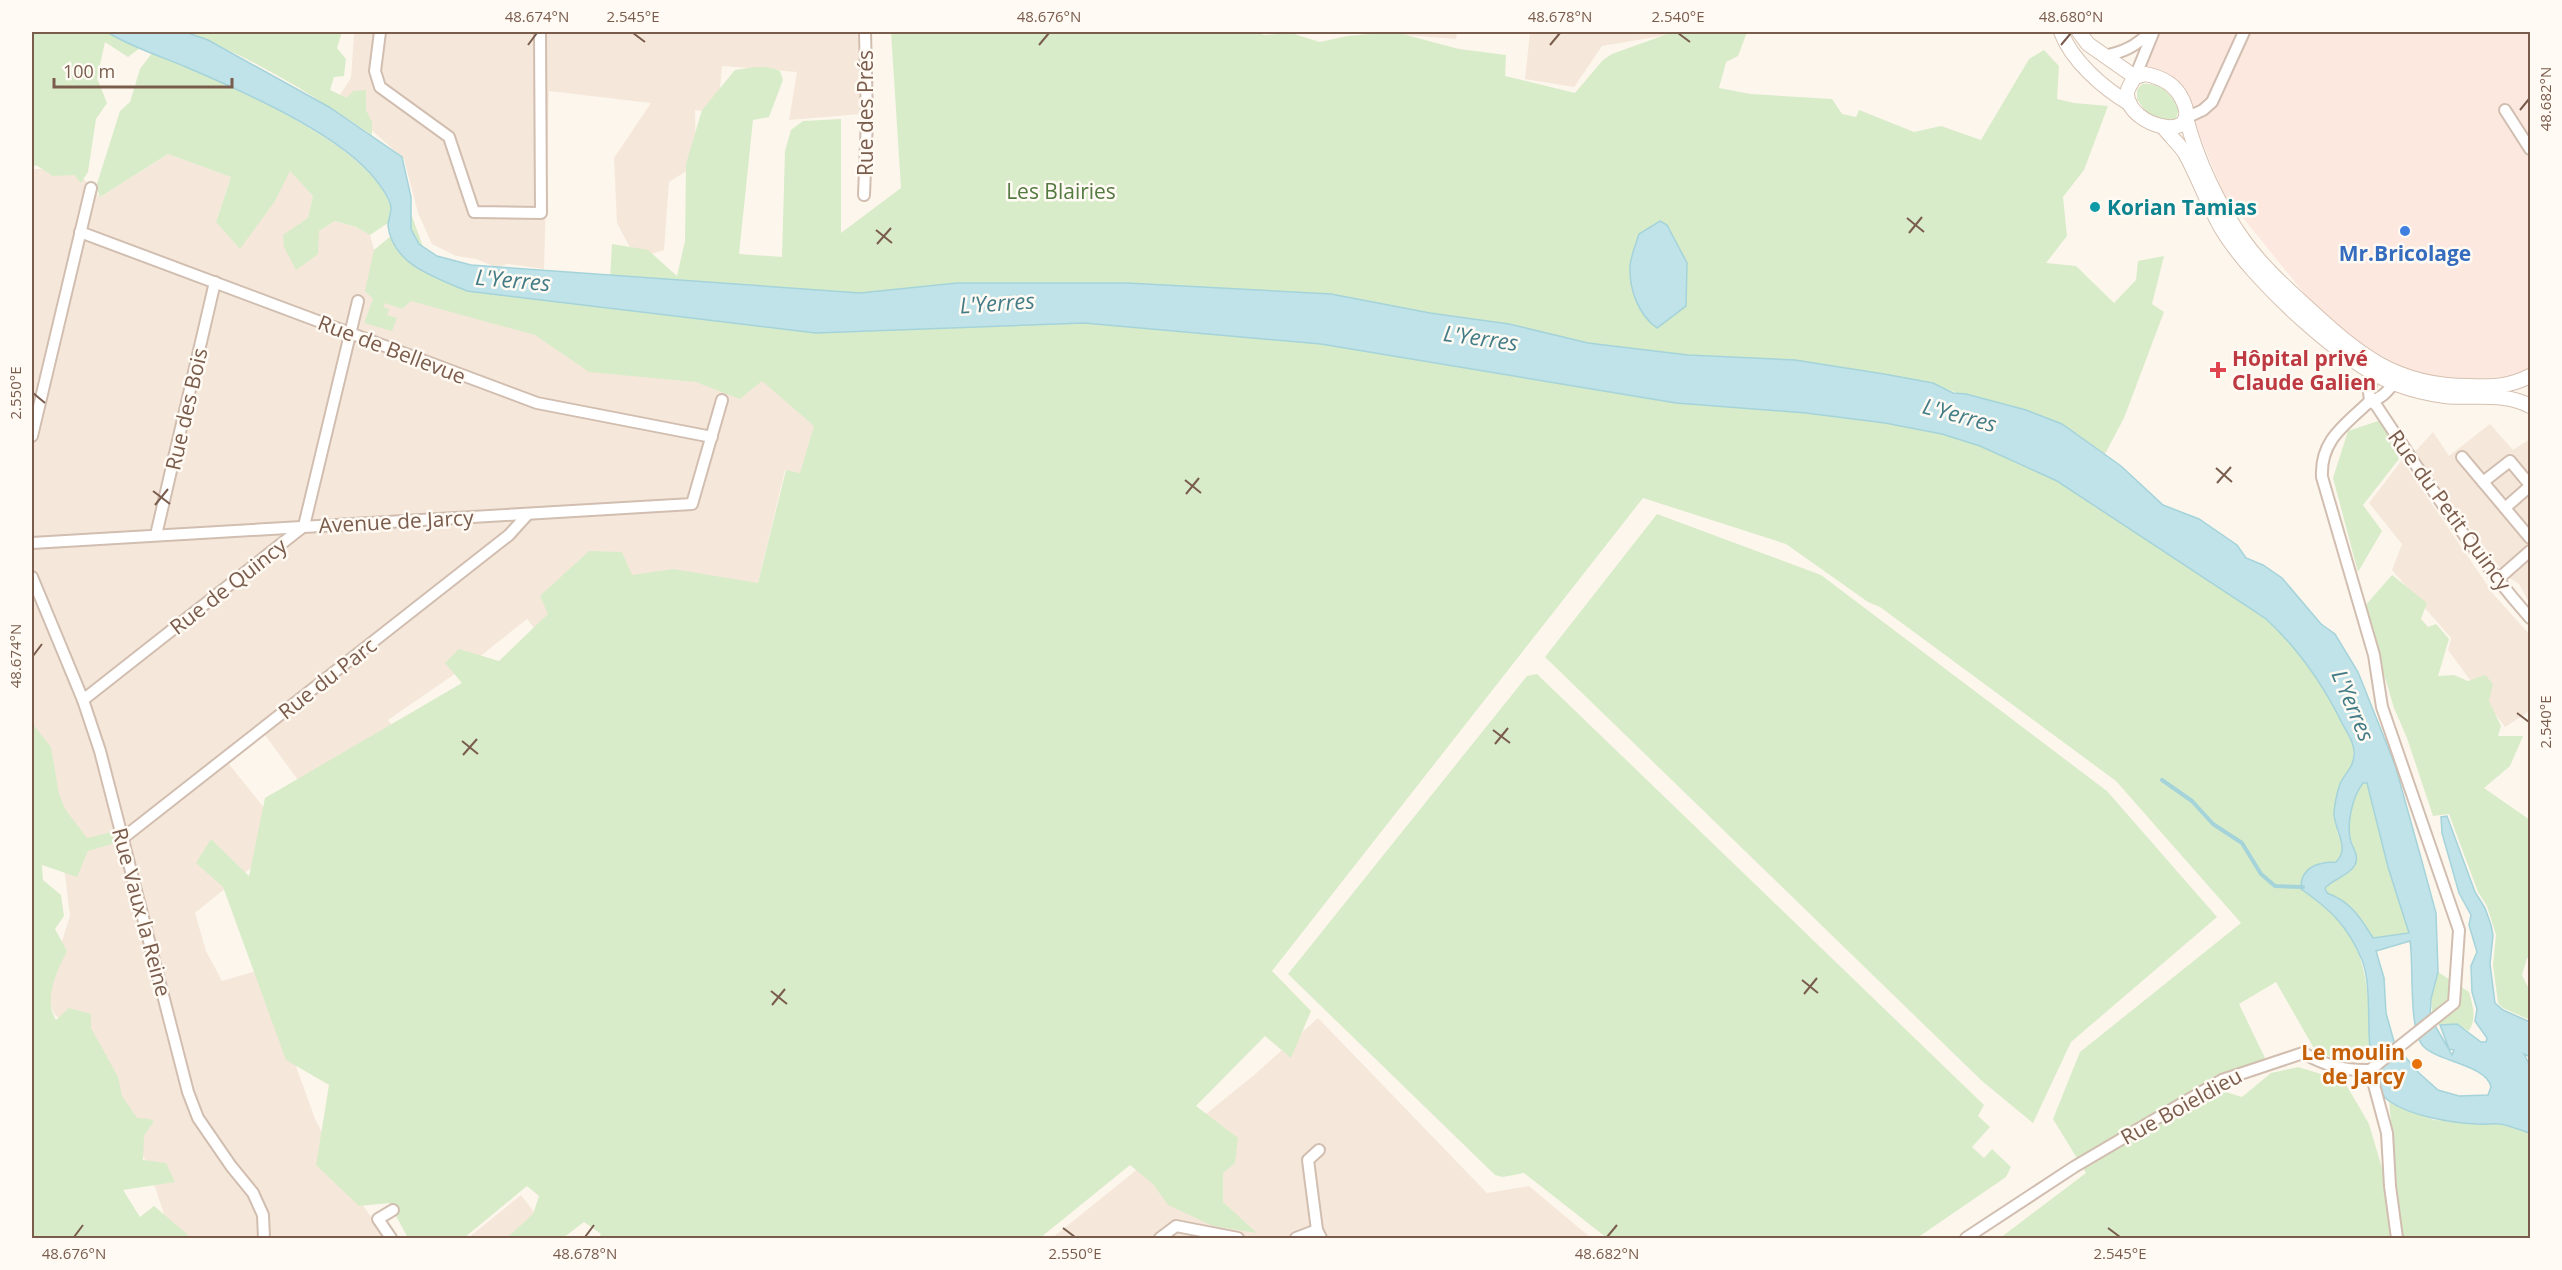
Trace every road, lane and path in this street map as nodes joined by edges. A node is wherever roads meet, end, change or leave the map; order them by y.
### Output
1 (380, 32) edge
2 (540, 32) edge
3 (865, 32) edge
4 (2051, 32) edge
5 (2079, 32) edge
6 (2152, 32) edge
7 (2244, 32) edge
8 (2063, 37) edge
9 (2104, 56) junction
10 (2135, 77) junction
11 (2130, 104) junction
12 (2505, 110) dead end
13 (2186, 118) junction
14 (2164, 128) junction
15 (2530, 149) edge
16 (91, 188) dead end
17 (864, 195) dead end
18 (80, 232) junction
19 (215, 282) junction
20 (358, 301) dead end
21 (350, 333) junction
22 (2374, 374) junction
23 (2530, 379) edge
24 (2394, 383) junction
25 (722, 400) dead end
26 (2370, 401) junction
27 (2530, 404) edge
28 (32, 436) edge
29 (712, 437) junction
30 (2462, 457) dead end
31 (2483, 482) junction
32 (2530, 486) edge
33 (2505, 508) junction
34 (528, 514) junction
35 (304, 526) junction
36 (156, 535) junction
37 (2530, 538) edge
38 (32, 543) edge
39 (2530, 551) edge
40 (32, 577) edge
41 (2497, 580) junction
42 (2530, 618) edge
43 (83, 700) junction
44 (123, 838) junction
45 (2370, 1071) junction
46 (1319, 1150) dead end
47 (393, 1210) dead end
48 (1319, 1234) edge
49 (264, 1239) edge
50 (391, 1239) edge
51 (1160, 1239) edge
52 (1238, 1239) edge
53 (1296, 1239) edge
54 (1966, 1239) edge
55 (2397, 1239) edge

1 - 2 street
3 - 17 street, Rue des Prés
4 - 8 street
5 - 9 main road
6 - 9 street
6 - 10 street
7 - 13 street
8 - 11 main road
9 - 10 main road
10 - 11 main road
10 - 13 main road
11 - 14 main road
12 - 15 street
13 - 14 main road
13 - 23 main road
14 - 22 main road
16 - 18 street
18 - 19 street, Rue de Bellevue
18 - 28 street
19 - 21 street, Rue de Bellevue
19 - 36 street, Rue des Bois
20 - 21 street, Rue de Quincy
21 - 29 street, Rue de Bellevue
21 - 35 street, Rue de Quincy
22 - 24 main road
22 - 26 street
23 - 27 main road
24 - 26 street
24 - 27 main road
25 - 29 street
26 - 41 street, Rue du Petit Quincy
26 - 45 street
29 - 34 street, Avenue de Jarcy
30 - 31 street
31 - 32 street
31 - 33 street
32 - 33 street
33 - 37 street
34 - 35 street, Avenue de Jarcy
34 - 44 street, Rue du Parc
35 - 36 street, Avenue de Jarcy
35 - 43 street, Rue de Quincy
36 - 38 street, Avenue de Jarcy
39 - 41 street
40 - 43 street, Rue Vaux la Reine
41 - 42 street, Rue du Petit Quincy
43 - 44 street, Rue Vaux la Reine
44 - 49 street, Rue Vaux la Reine
45 - 54 street, Rue Boieldieu
45 - 55 street
46 - 48 street
47 - 50 street
48 - 53 street
51 - 52 street

